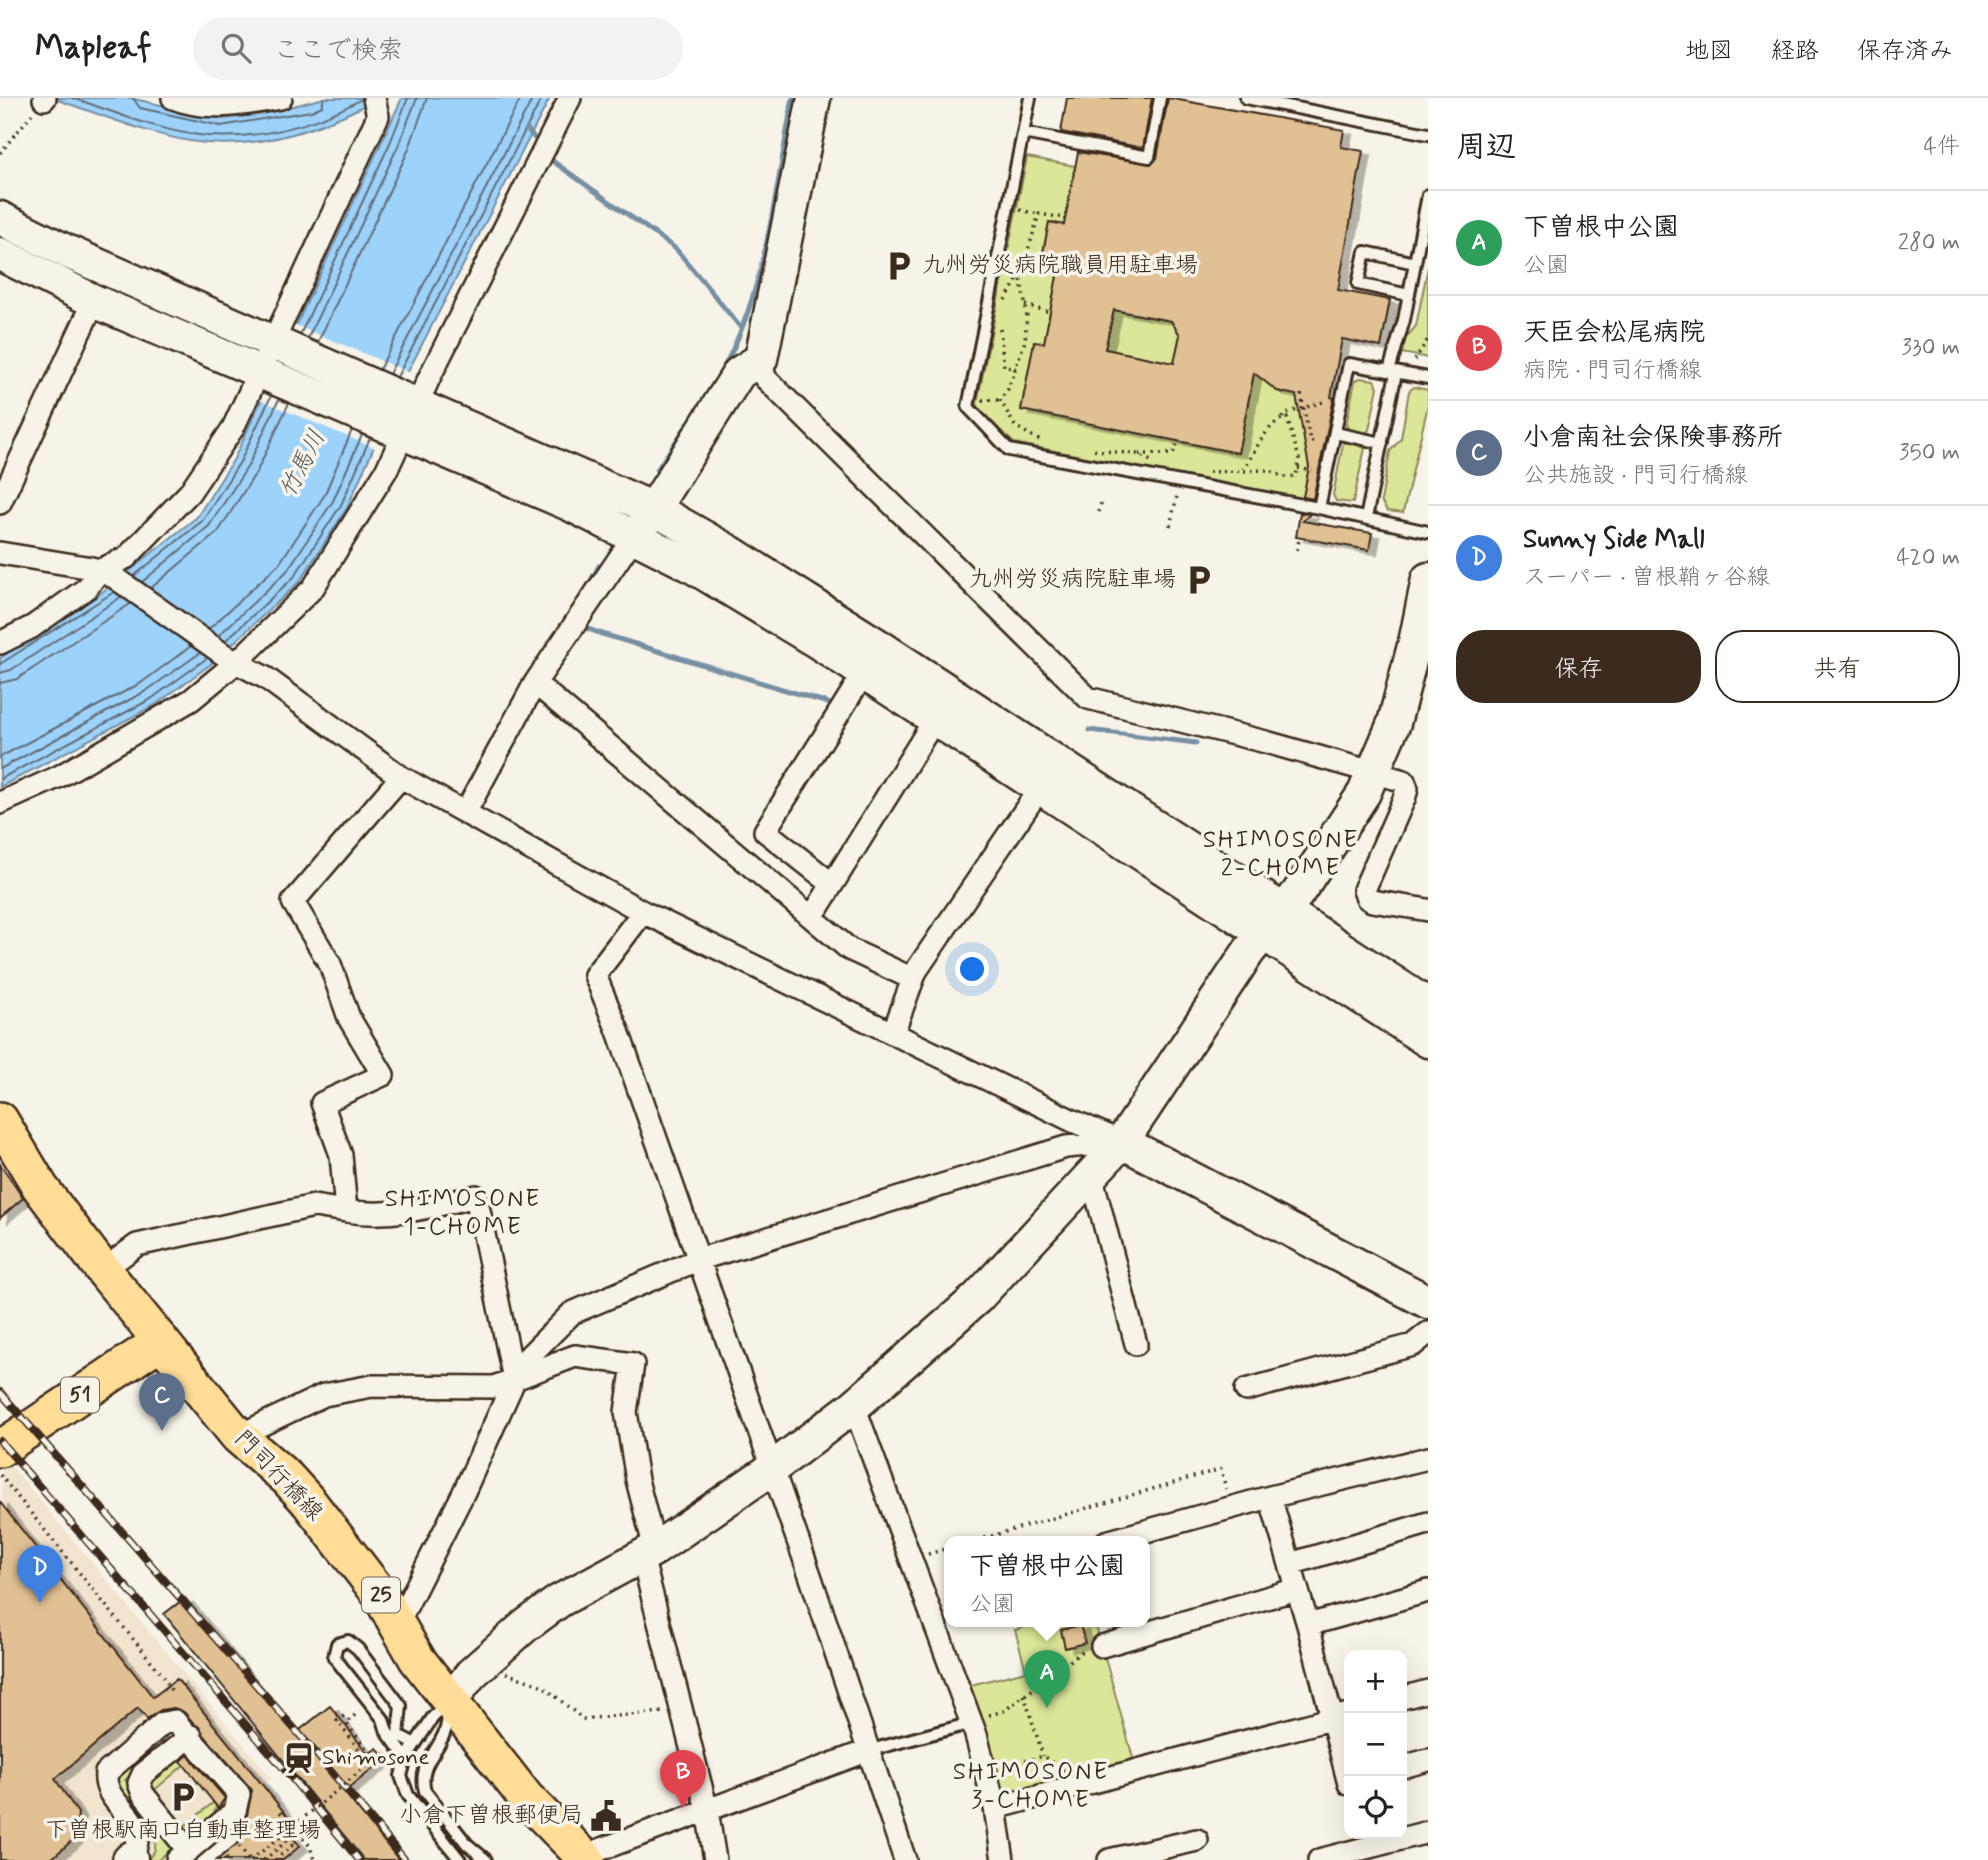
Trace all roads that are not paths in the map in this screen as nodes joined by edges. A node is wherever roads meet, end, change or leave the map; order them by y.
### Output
1 (173, 98) edge
2 (281, 98) edge
3 (570, 98) edge
4 (814, 98) edge
5 (1030, 98) edge
6 (1160, 98) edge
7 (1246, 98) edge
8 (375, 100) edge
9 (1023, 132) junction
10 (1428, 134) edge
11 (1428, 195) edge
12 (0, 218) edge
13 (0, 254) edge
14 (1415, 262) junction
15 (1409, 295) junction
16 (94, 301) junction
17 (276, 344) junction
18 (761, 359) junction
19 (1392, 372) junction
20 (263, 373) junction
21 (1428, 378) edge
22 (415, 403) junction
23 (401, 432) junction
24 (1335, 433) junction
25 (1382, 443) junction
26 (0, 503) edge
27 (1319, 508) junction
28 (656, 509) junction
29 (1366, 518) junction
30 (1428, 532) edge
31 (635, 535) junction
32 (0, 553) edge
33 (106, 574) junction
34 (1428, 579) edge
35 (0, 643) edge
36 (234, 660) junction
37 (873, 660) junction
38 (535, 683) junction
39 (934, 719) junction
40 (1374, 773) junction
41 (401, 777) junction
42 (1040, 788) junction
43 (0, 803) edge
44 (465, 813) junction
45 (832, 884) junction
46 (1428, 910) edge
47 (643, 912) junction
48 (811, 917) junction
49 (1272, 921) junction
50 (913, 979) junction
51 (1428, 1005) edge
52 (893, 1033) junction
53 (1428, 1041) edge
54 (0, 1120) edge
55 (1122, 1142) junction
56 (1091, 1174) junction
57 (346, 1211) junction
58 (697, 1260) junction
59 (103, 1270) junction
60 (1428, 1302) edge
61 (1428, 1334) edge
62 (161, 1341) junction
63 (1136, 1345) dead end
64 (514, 1379) junction
65 (1246, 1390) dead end
66 (854, 1406) junction
67 (238, 1436) junction
68 (0, 1449) edge
69 (1428, 1458) edge
70 (770, 1470) junction
71 (1270, 1497) junction
72 (1428, 1523) edge
73 (1128, 1536) edge
74 (648, 1553) junction
75 (1290, 1564) junction
76 (1297, 1589) junction
77 (1428, 1591) edge
78 (397, 1625) junction
79 (1308, 1625) junction
80 (1102, 1646) road end
81 (1428, 1690) edge
82 (1407, 1696) edge
83 (450, 1702) junction
84 (1341, 1716) edge
85 (400, 1718) junction
86 (383, 1719) junction
87 (972, 1723) junction
88 (191, 1736) junction
89 (415, 1744) junction
90 (867, 1751) junction
91 (406, 1758) junction
92 (1428, 1760) edge
93 (1407, 1766) edge
94 (1348, 1776) edge
95 (995, 1808) junction
96 (707, 1810) junction
97 (1428, 1832) edge
98 (1198, 1840) dead end
99 (1367, 1840) edge
100 (182, 1855) edge
101 (1343, 1857) edge
102 (585, 1858) edge
103 (130, 1859) edge
104 (460, 1860) edge
105 (486, 1860) edge
106 (715, 1860) edge
107 (905, 1860) edge
108 (1003, 1860) edge
109 (1109, 1860) edge
110 (1319, 1860) edge

1 - 2 street
3 - 22 street
4 - 18 street
5 - 9 lane
6 - 9 lane
7 - 10 lane
8 - 17 street
9 - 27 lane
11 - 14 lane
12 - 17 street
13 - 16 street
14 - 15 lane
14 - 15 lane
15 - 19 lane
16 - 20 street
16 - 26 street
17 - 20 street
17 - 22 street
18 - 28 street
18 - 40 street
19 - 21 lane
19 - 24 lane
19 - 25 lane
20 - 23 street
20 - 33 street
22 - 23 street
22 - 28 street
23 - 31 street
23 - 36 street
24 - 25 lane
24 - 27 lane
25 - 29 lane
27 - 29 lane
28 - 31 street
28 - 37 street
29 - 30 lane
31 - 37 street
31 - 38 street
32 - 33 street
33 - 35 street
33 - 36 street
34 - 40 street
36 - 41 street
36 - 43 street
37 - 39 street
37 - 45 street
37 - 49 street
38 - 44 street
38 - 48 street
39 - 42 street
39 - 45 street
40 - 46 street
40 - 49 street
41 - 44 street
41 - 57 street
42 - 49 street
42 - 50 street
44 - 47 street
45 - 48 street
47 - 52 street
47 - 58 street
48 - 50 street
49 - 51 street
49 - 53 street
49 - 55 street
50 - 52 street
52 - 55 street
54 - 59 main road, 門司行橋線 / 25
55 - 56 street
55 - 58 street
55 - 60 street
56 - 63 street
56 - 66 street
57 - 59 street
57 - 64 street
58 - 64 street
58 - 70 street
59 - 62 main road, 門司行橋線 / 25
61 - 65 street
62 - 67 main road, 門司行橋線 / 25
62 - 68 main road, 51
64 - 67 street
64 - 74 street
64 - 78 street
66 - 70 street
66 - 87 street
67 - 78 main road, 門司行橋線 / 25
69 - 71 street
70 - 74 street
70 - 90 street
71 - 73 street
71 - 75 street
72 - 75 street
74 - 83 street
74 - 96 street
75 - 76 street
76 - 79 street
76 - 80 street
77 - 79 street
78 - 83 main road, 門司行橋線 / 25
79 - 84 street
81 - 82 street
83 - 89 lane
83 - 102 main road, 門司行橋線 / 25
83 - 105 lane
84 - 94 street
84 - 95 street
85 - 86 lane
85 - 86 lane
85 - 89 lane
86 - 91 lane
87 - 90 lane
87 - 95 street
88 - 100 street
88 - 100 street
88 - 103 street
89 - 91 lane
90 - 96 street
90 - 107 street
91 - 104 lane
92 - 93 street
95 - 108 street
96 - 102 street
96 - 106 street
97 - 99 street
98 - 109 street
99 - 101 street
101 - 110 street

